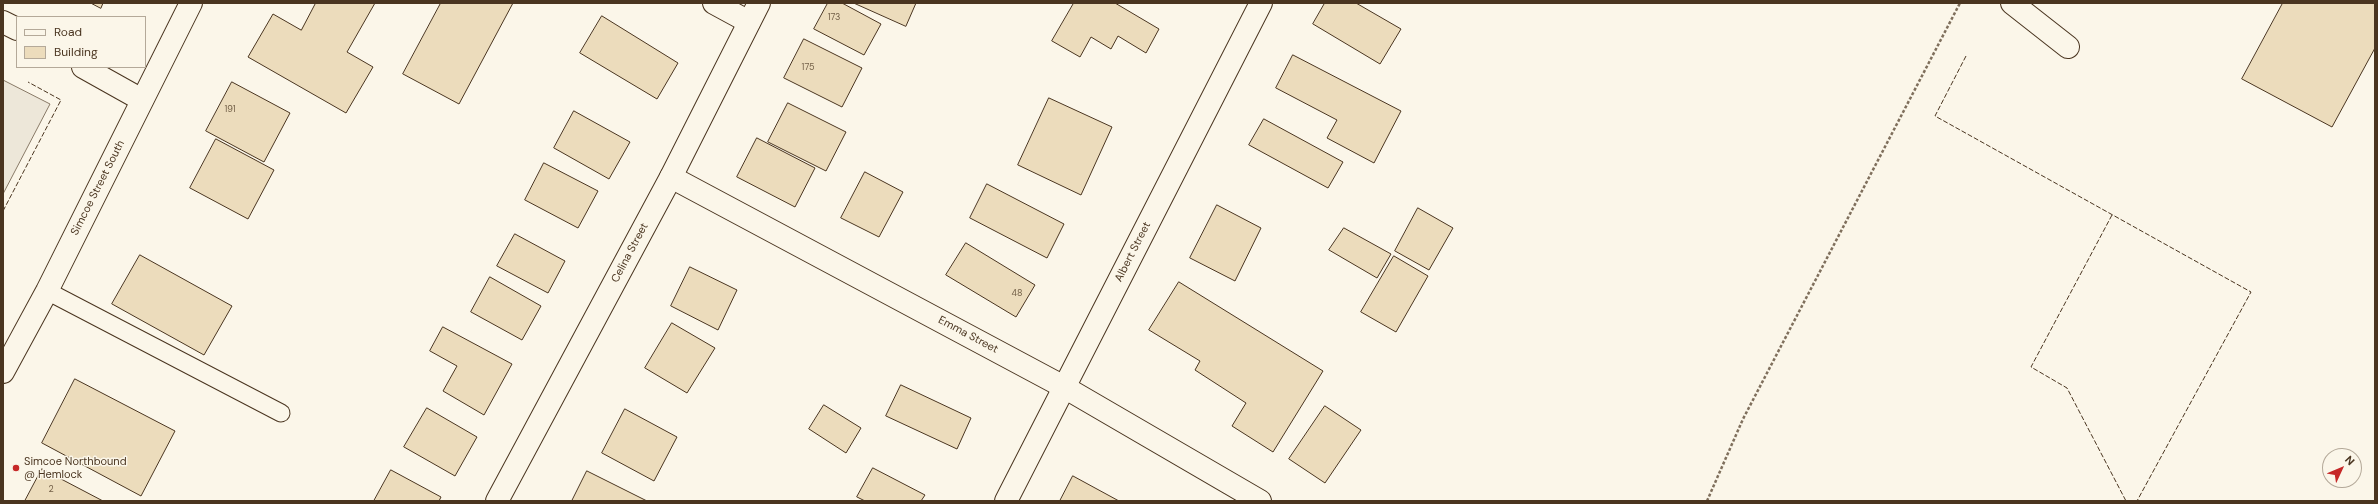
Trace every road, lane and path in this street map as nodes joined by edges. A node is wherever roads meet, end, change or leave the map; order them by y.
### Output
1 (191, 3) edge
2 (714, 3) edge
3 (1261, 3) edge
4 (1960, 3) edge
5 (2012, 3) edge
6 (754, 12) edge
7 (3, 22) edge
8 (16, 28) edge
9 (2068, 47) dead end
10 (85, 68) edge
11 (142, 100) junction
12 (671, 177) junction
13 (47, 291) junction
14 (3, 372) edge
15 (1064, 387) junction
16 (281, 413) dead end
17 (497, 501) edge
18 (1006, 501) edge
19 (1260, 501) edge
20 (1707, 501) edge

1 - 11 street, Simcoe Street South
2 - 6 street
3 - 15 street, Albert Street
4 - 20 path
5 - 9 street
6 - 12 street, Celina Street
7 - 8 street
10 - 11 street
11 - 13 street, Simcoe Street South
12 - 15 street, Emma Street
12 - 17 street, Celina Street
13 - 14 street, Simcoe Street South
13 - 16 lane
15 - 18 street, Albert Street
15 - 19 street, Emma Street

